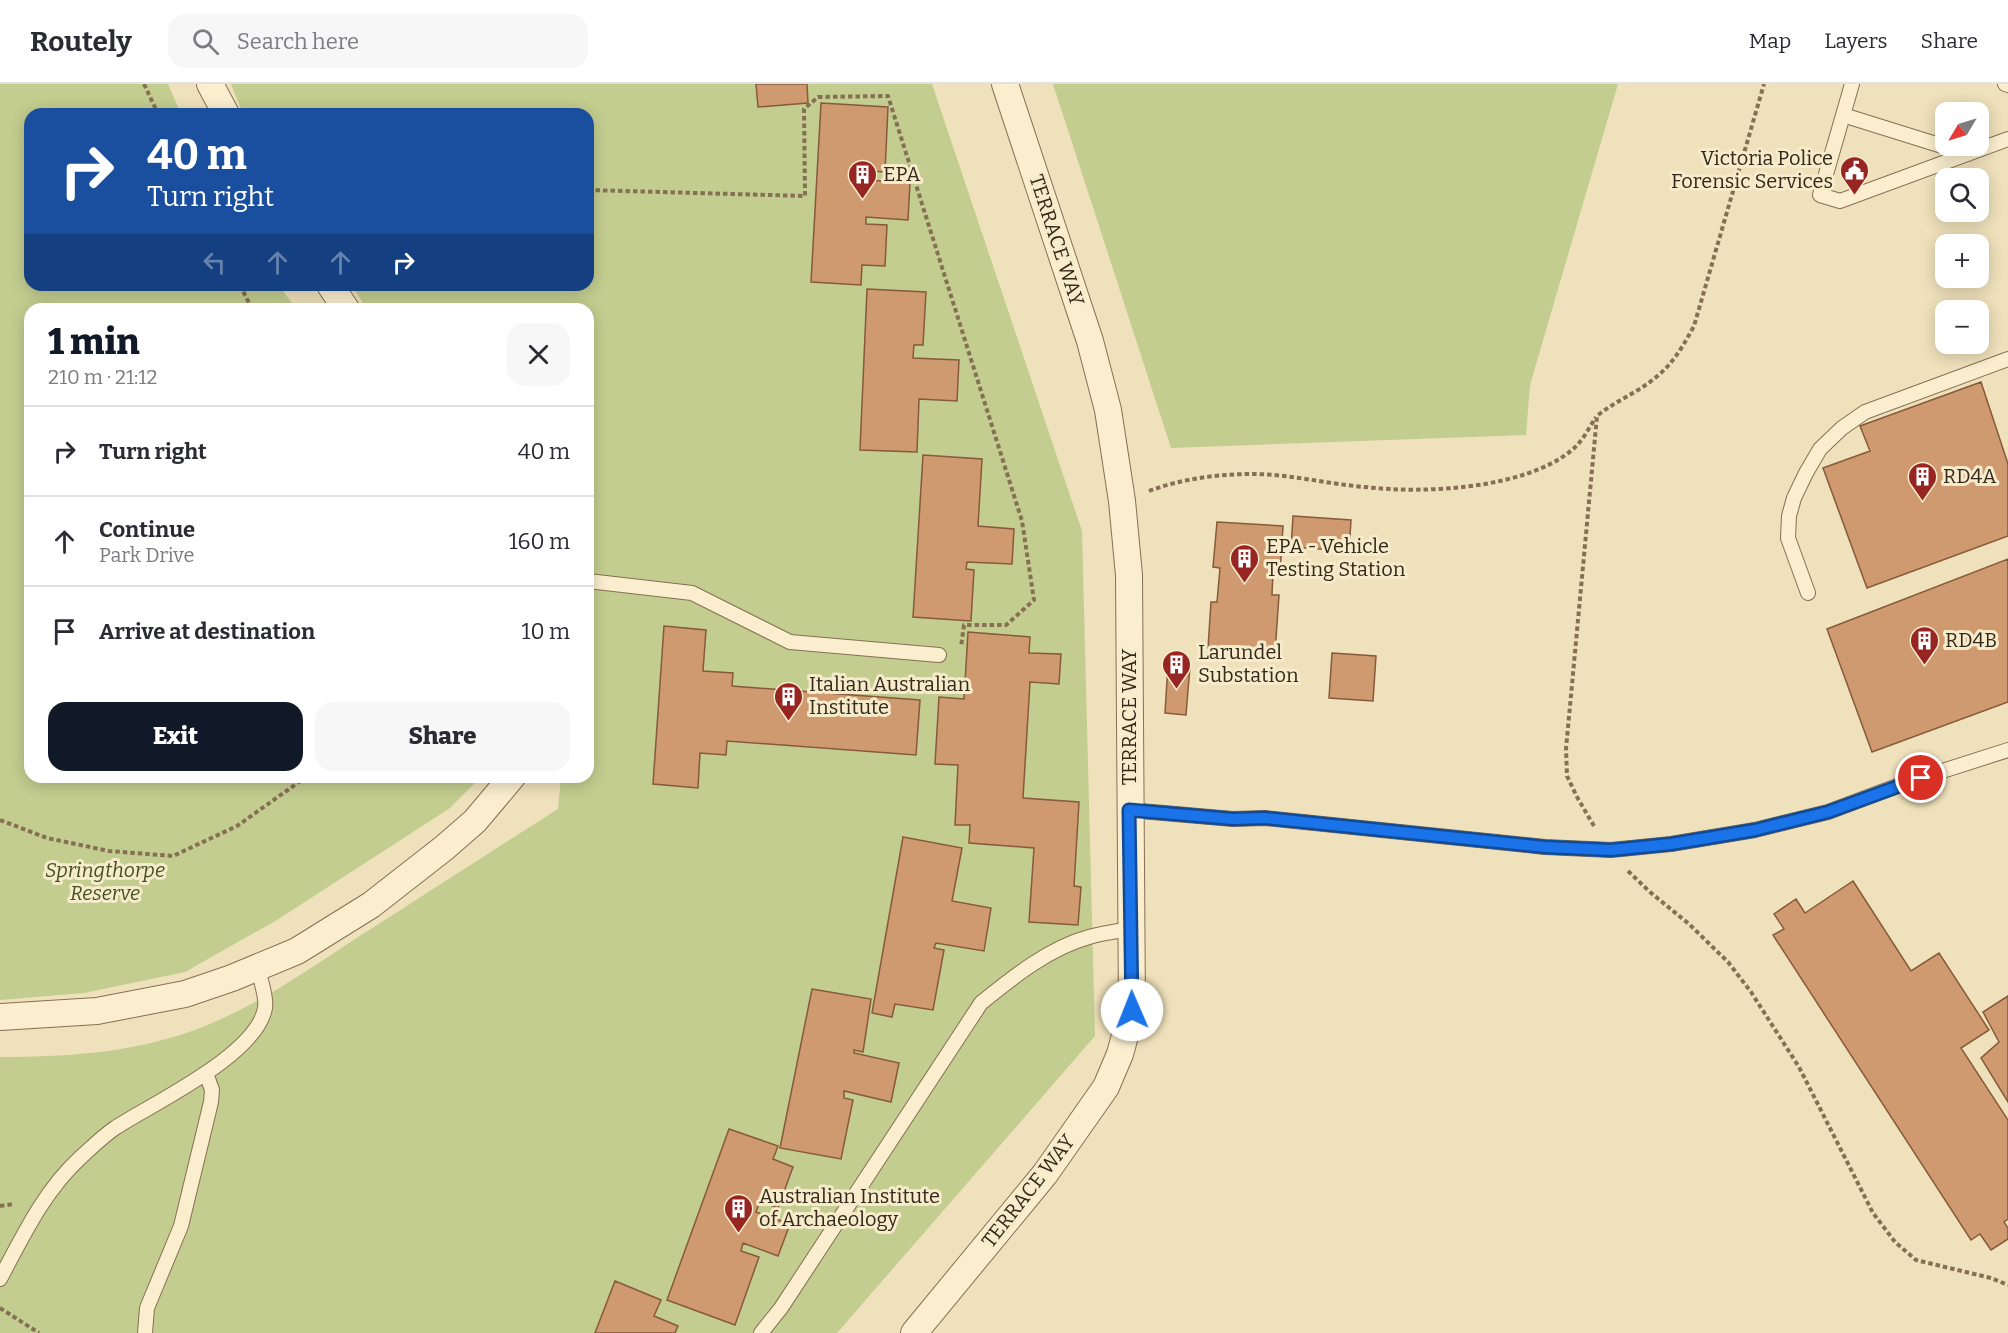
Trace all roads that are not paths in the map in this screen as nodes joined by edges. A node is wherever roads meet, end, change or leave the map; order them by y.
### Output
1 (210, 84) edge
2 (1005, 84) edge
3 (1852, 84) edge
4 (223, 108) edge
5 (1843, 115) junction
6 (2008, 139) edge
7 (1935, 144) edge
8 (1989, 146) edge
9 (1963, 156) edge
10 (2008, 359) edge
11 (594, 583) edge
12 (1808, 593) dead end
13 (939, 655) road end
14 (2008, 750) edge
15 (507, 783) edge
16 (1129, 810) junction
17 (1131, 929) junction
18 (258, 968) junction
19 (0, 1017) edge
20 (206, 1073) junction
21 (0, 1279) edge
22 (145, 1333) edge
23 (761, 1333) edge
24 (914, 1333) edge

1 - 4 street
2 - 16 street, TERRACE WAY
3 - 5 lane
5 - 7 lane
5 - 9 lane
6 - 8 lane
10 - 12 lane
11 - 13 lane
14 - 16 lane
15 - 18 street
16 - 17 street, TERRACE WAY
17 - 23 lane
17 - 24 street, TERRACE WAY
18 - 19 street
18 - 20 lane
20 - 21 lane
20 - 22 lane

